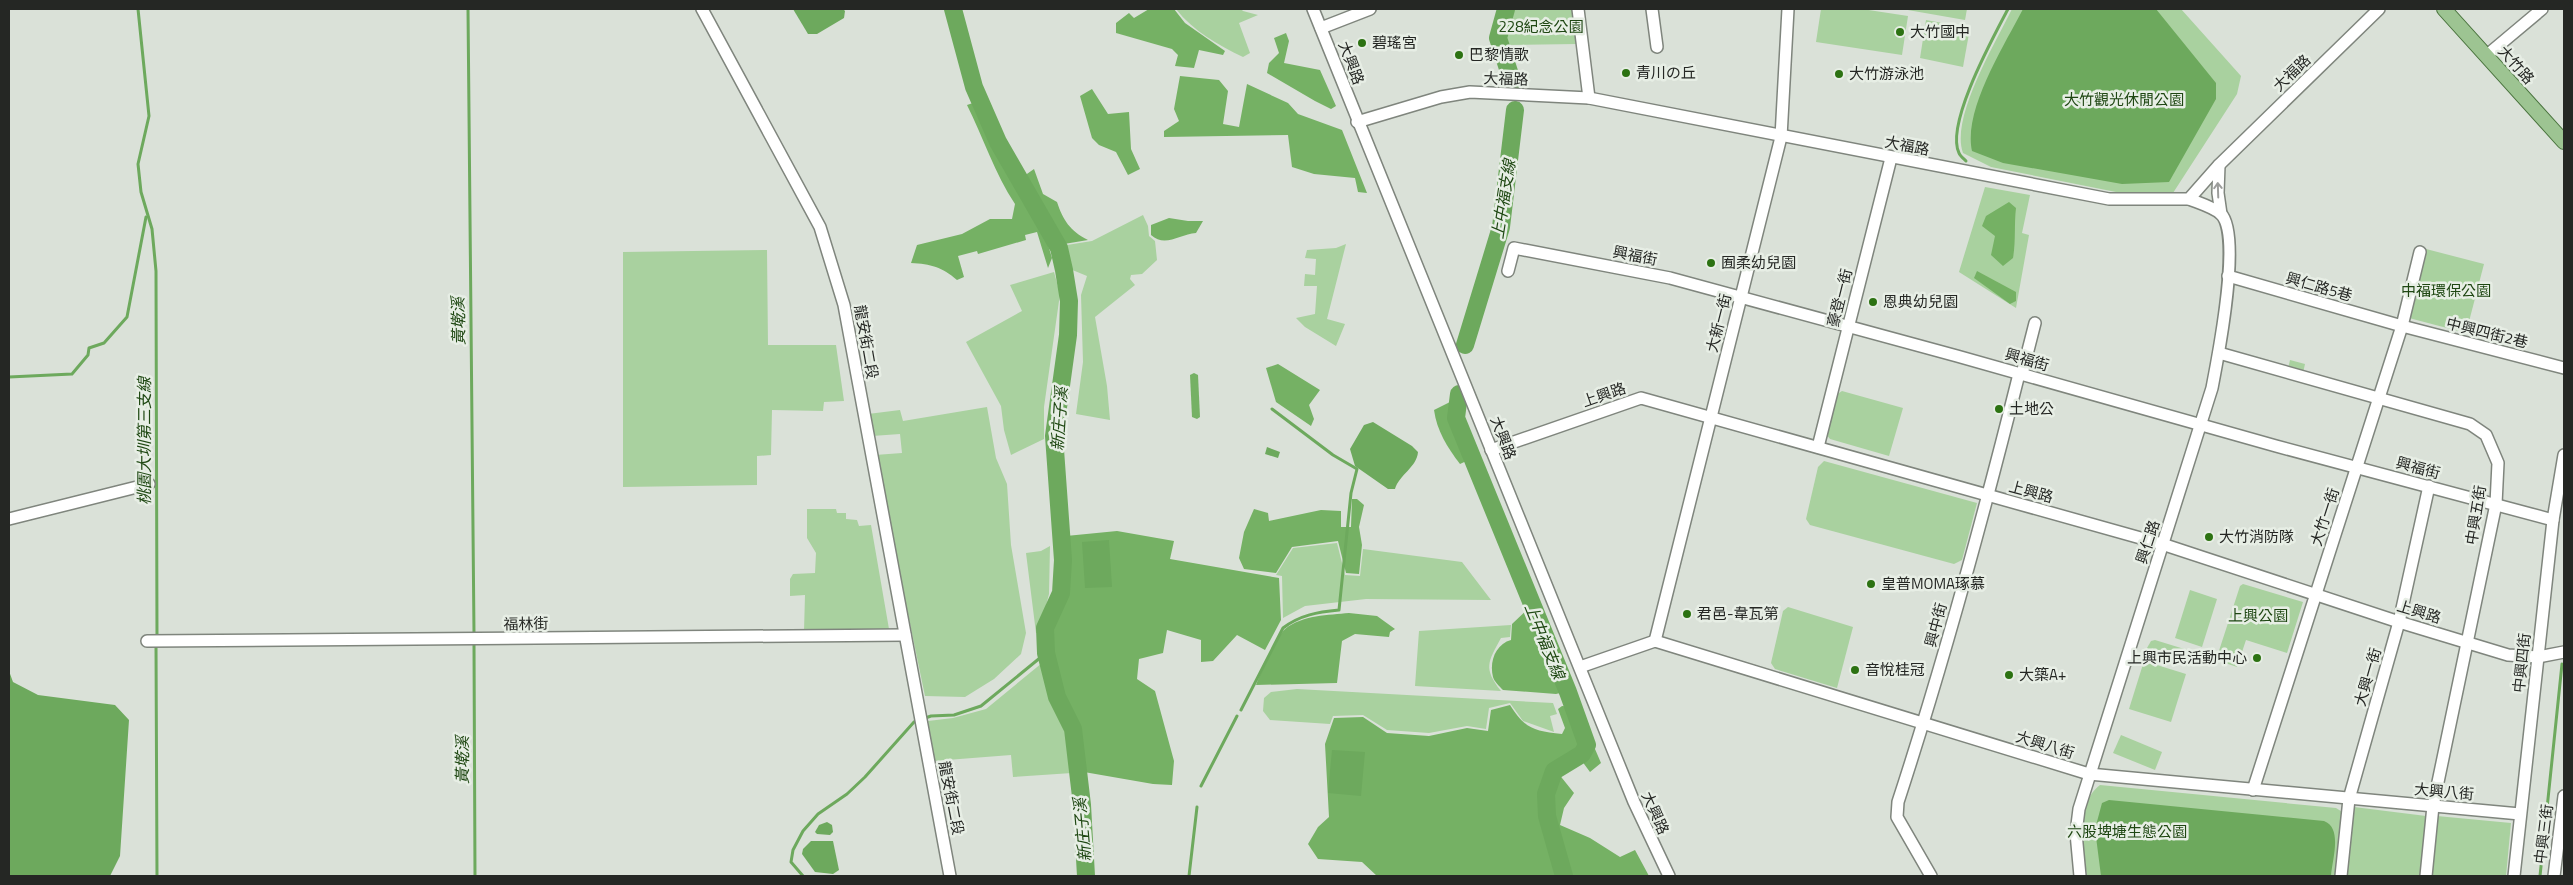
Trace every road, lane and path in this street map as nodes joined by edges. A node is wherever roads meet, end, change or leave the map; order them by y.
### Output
1 (702, 9) edge
2 (1314, 9) edge
3 (1370, 9) edge
4 (1578, 9) edge
5 (1652, 9) edge
6 (1788, 9) edge
7 (2379, 9) edge
8 (2444, 9) edge
9 (2542, 9) edge
10 (1321, 28) junction
11 (1657, 47) dead end
12 (2486, 56) junction
13 (1589, 98) junction
14 (1357, 122) junction
15 (1781, 137) junction
16 (2564, 142) edge
17 (1891, 158) junction
18 (2219, 165) junction
19 (2189, 199) junction
20 (2221, 214) junction
21 (2420, 252) dead end
22 (1508, 271) dead end
23 (2228, 276) junction
24 (1741, 298) junction
25 (2035, 323) dead end
26 (2402, 326) junction
27 (1848, 327) junction
28 (2219, 353) junction
29 (2564, 368) edge
30 (2020, 374) junction
31 (2379, 398) junction
32 (1712, 416) junction
33 (2201, 424) junction
34 (1818, 447) junction
35 (1491, 450) junction
36 (2564, 455) edge
37 (2356, 467) junction
38 (149, 484) dead end
39 (2429, 486) junction
40 (1988, 496) junction
41 (2496, 504) junction
42 (9, 519) edge
43 (2553, 520) junction
44 (2162, 544) junction
45 (2316, 594) junction
46 (2399, 622) junction
47 (905, 635) junction
48 (147, 641) dead end
49 (1655, 641) junction
50 (2468, 642) junction
51 (2564, 652) edge
52 (2538, 657) junction
53 (1580, 667) junction
54 (1924, 724) junction
55 (2088, 774) junction
56 (2253, 790) junction
57 (2564, 796) edge
58 (2348, 799) junction
59 (2433, 806) junction
60 (2520, 814) junction
61 (950, 876) edge
62 (1669, 876) edge
63 (1931, 876) edge
64 (2080, 876) edge
65 (2340, 876) edge
66 (2426, 876) edge
67 (2514, 876) edge
68 (2554, 876) edge

1 - 47 street, 龍安街二段
2 - 10 street, 大興路
3 - 10 street
4 - 13 street
5 - 11 street
6 - 15 street, 大新一街
7 - 18 street, 大福路
8 - 12 main road, 大竹路
9 - 12 street
10 - 14 street, 大興路
12 - 16 main road, 大竹路
13 - 14 street, 大福路
13 - 15 street, 大福路
14 - 35 street, 大興路
15 - 17 street, 大福路
15 - 24 street, 大新一街
17 - 19 street, 大福路
17 - 27 street, 豪登一街
18 - 19 street, 大福路
20 -> 18 street, 興仁路
19 - 20 street
20 - 23 street, 興仁路
21 - 26 street, 大竹一街
22 - 24 street, 興福街
23 - 26 street, 興仁路5巷
23 - 28 street, 興仁路
24 - 27 street, 興福街
24 - 32 street, 大新一街
25 - 30 street, 興中街
26 - 29 street, 中興四街2巷
26 - 31 street, 大竹一街
27 - 30 street, 興福街
27 - 34 street, 豪登一街
28 - 31 street, 中興五街
28 - 33 street, 興仁路
30 - 33 street, 興福街
30 - 40 street, 興中街
31 - 37 street, 大竹一街
31 - 41 street, 中興五街
32 - 34 street, 上興路
32 - 35 street, 上興路
32 - 49 street, 大新一街
33 - 37 street, 興福街
33 - 44 street, 興仁路
34 - 40 street, 上興路
35 - 53 street, 大興路
36 - 43 street, 中興四街
37 - 39 street, 興福街
37 - 45 street, 大竹一街
38 - 42 street
39 - 41 street, 興福街
39 - 46 street, 大興一街
40 - 44 street, 上興路
40 - 54 street, 興中街
41 - 43 street, 興福街
41 - 50 street, 中興五街
43 - 52 street, 中興四街
44 - 45 street, 上興路
44 - 55 street, 興仁路
45 - 46 street, 上興路
45 - 56 street, 大竹一街
46 - 50 street, 上興路
46 - 58 street, 大興一街
47 - 48 street, 福林街
47 - 61 street, 龍安街二段
49 - 53 street
49 - 54 street, 大興八街
50 - 52 street, 上興路
50 - 59 street, 中興五街
51 - 52 street, 上興路
52 - 60 street, 中興四街
53 - 62 street, 大興路
54 - 55 street, 大興八街
54 - 63 street, 興中街
55 - 56 street, 大興八街
55 - 64 street, 興仁路
56 - 58 street, 大興八街
57 - 68 street, 中興三街
58 - 59 street, 大興八街
58 - 65 street, 大興一街
59 - 60 street, 大興八街
59 - 66 street, 中興五街
60 - 67 street, 中興四街

